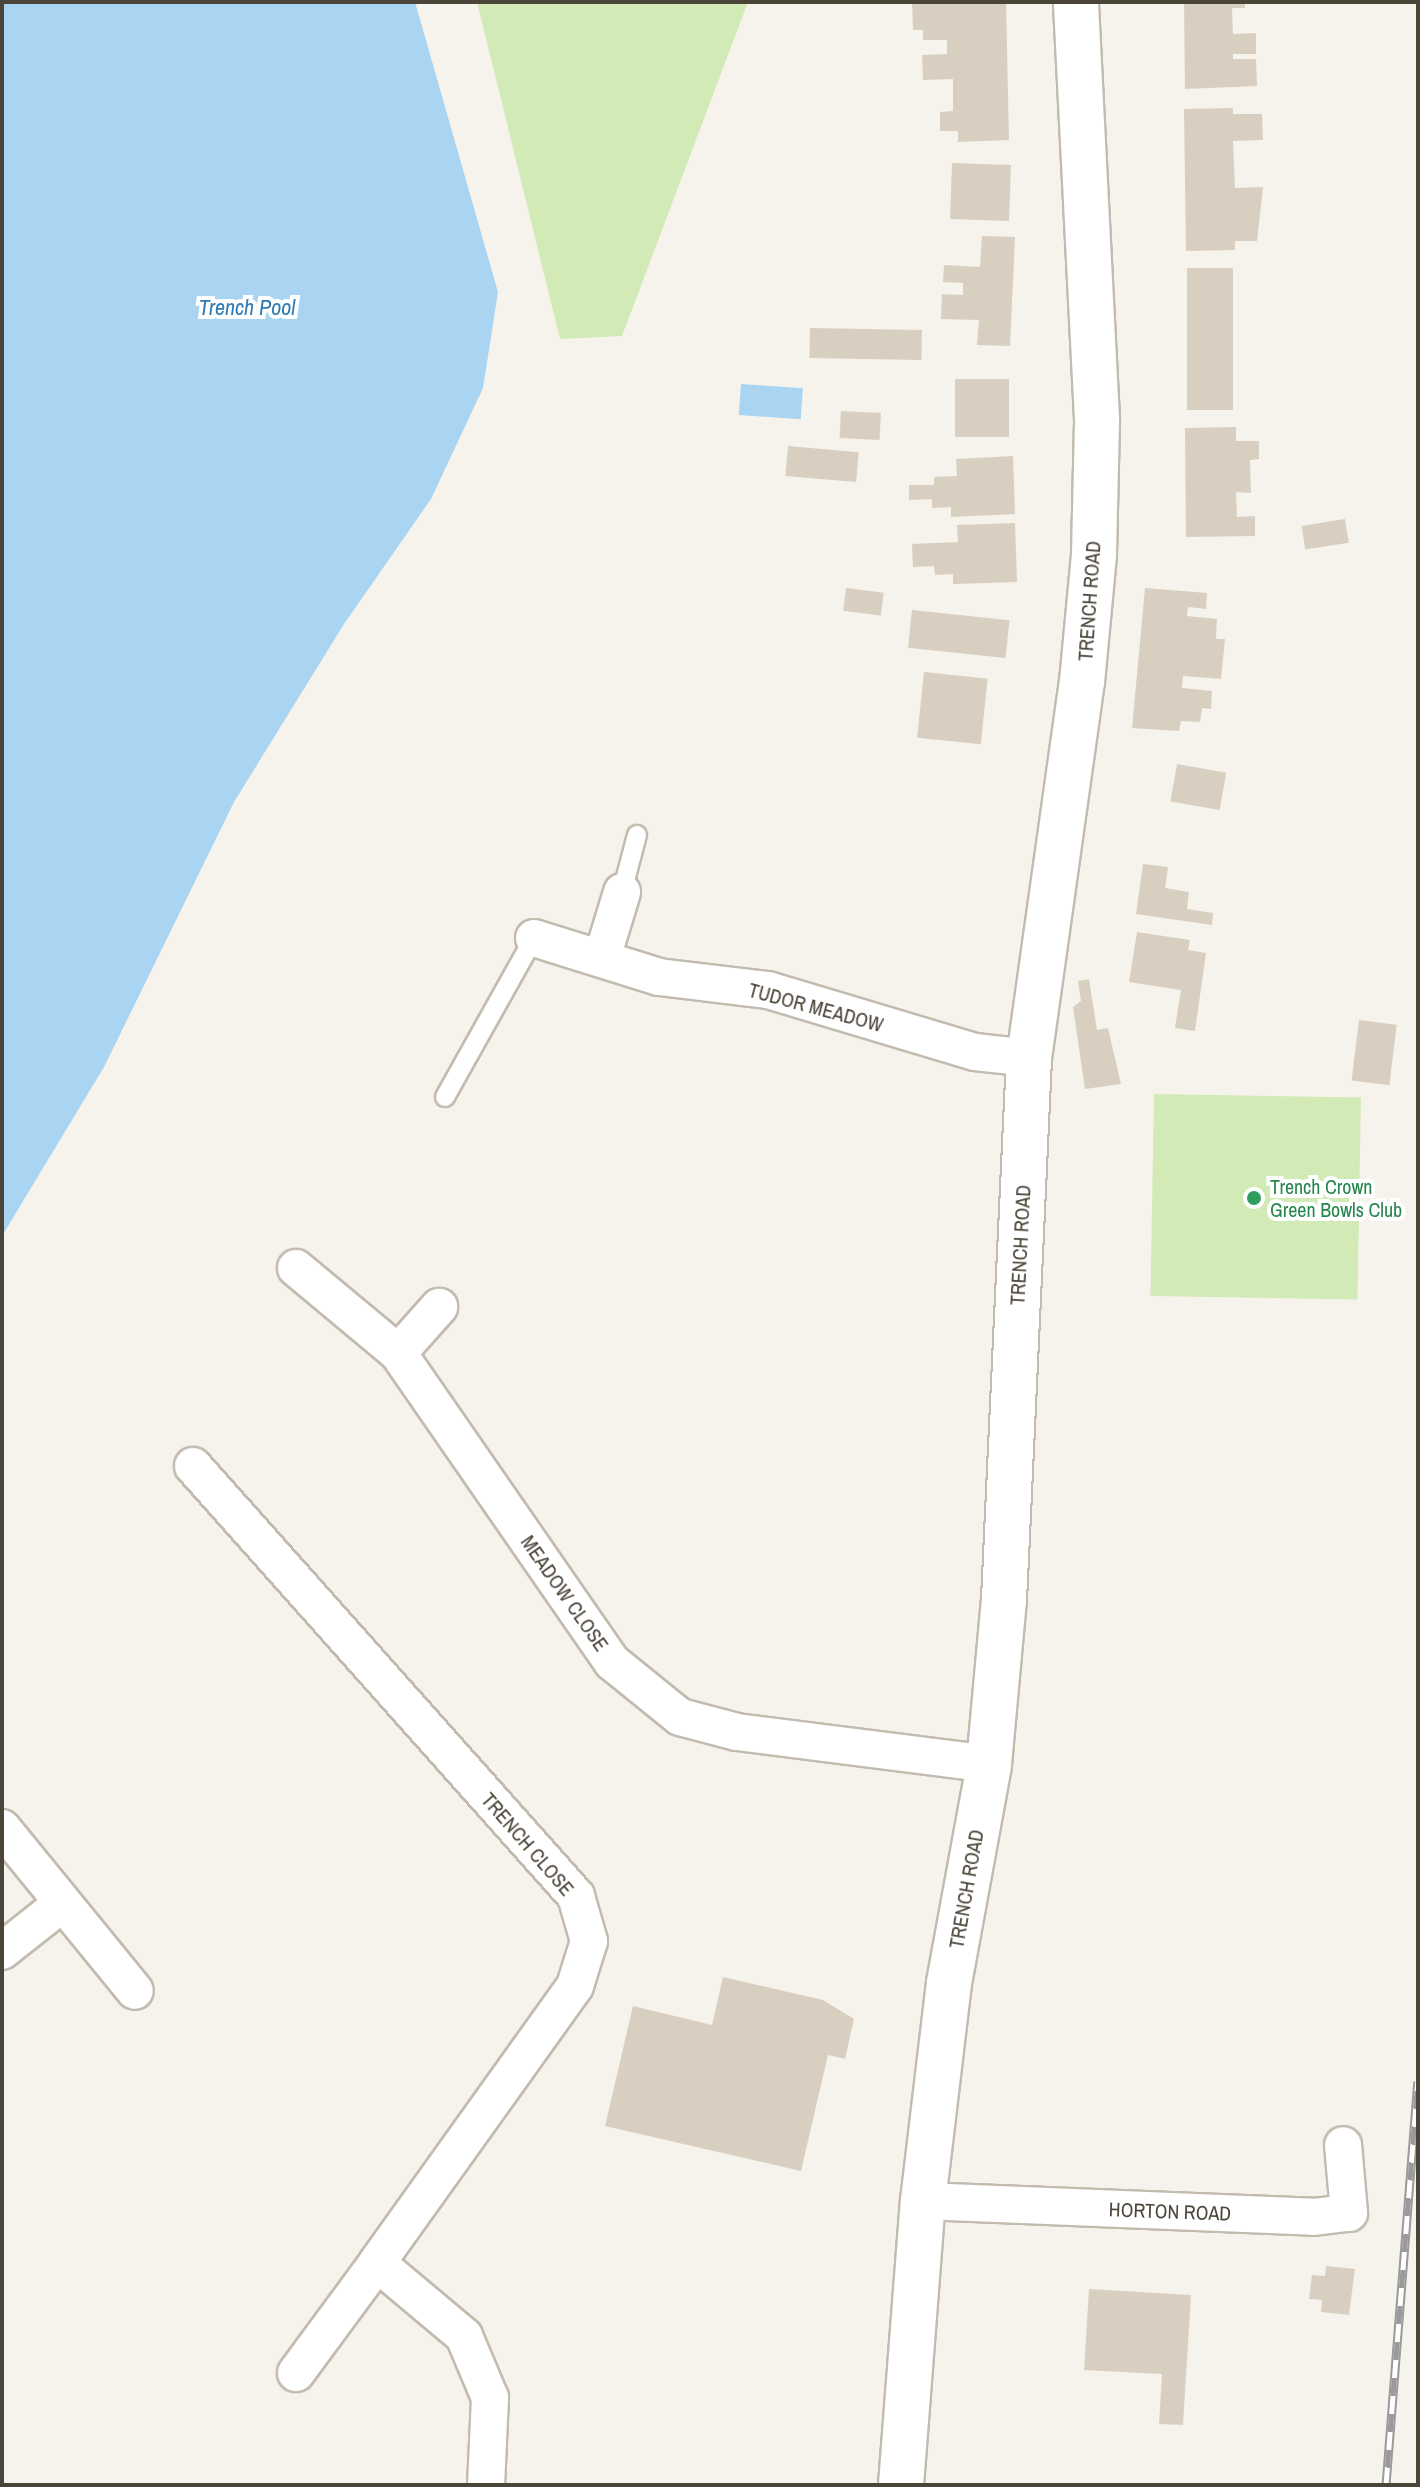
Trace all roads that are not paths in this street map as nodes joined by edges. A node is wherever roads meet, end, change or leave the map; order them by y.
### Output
1 (1076, 2) edge
2 (637, 835) dead end
3 (622, 892) joint
4 (534, 938) joint
5 (602, 958) junction
6 (1029, 1058) junction
7 (445, 1097) dead end
8 (296, 1268) dead end
9 (439, 1307) dead end
10 (398, 1353) junction
11 (193, 1466) dead end
12 (989, 1764) junction
13 (2, 1828) edge
14 (60, 1905) junction
15 (2, 1951) edge
16 (135, 1991) dead end
17 (1343, 2145) dead end
18 (923, 2201) junction
19 (377, 2263) junction
20 (296, 2373) dead end
21 (486, 2485) edge
22 (901, 2485) edge

1 - 6 street, TRENCH ROAD
2 - 3 lane
3 - 5 street
4 - 5 street, TUDOR MEADOW
4 - 7 lane
5 - 6 street, TUDOR MEADOW
6 - 12 street, TRENCH ROAD
8 - 10 street, MEADOW CLOSE
9 - 10 street
10 - 12 street, MEADOW CLOSE
11 - 19 street, TRENCH CLOSE
12 - 18 street, TRENCH ROAD
13 - 14 street
14 - 15 street
14 - 16 street
17 - 18 street, HORTON ROAD
18 - 22 street, TRENCH ROAD
19 - 20 street, TRENCH CLOSE
19 - 21 street

